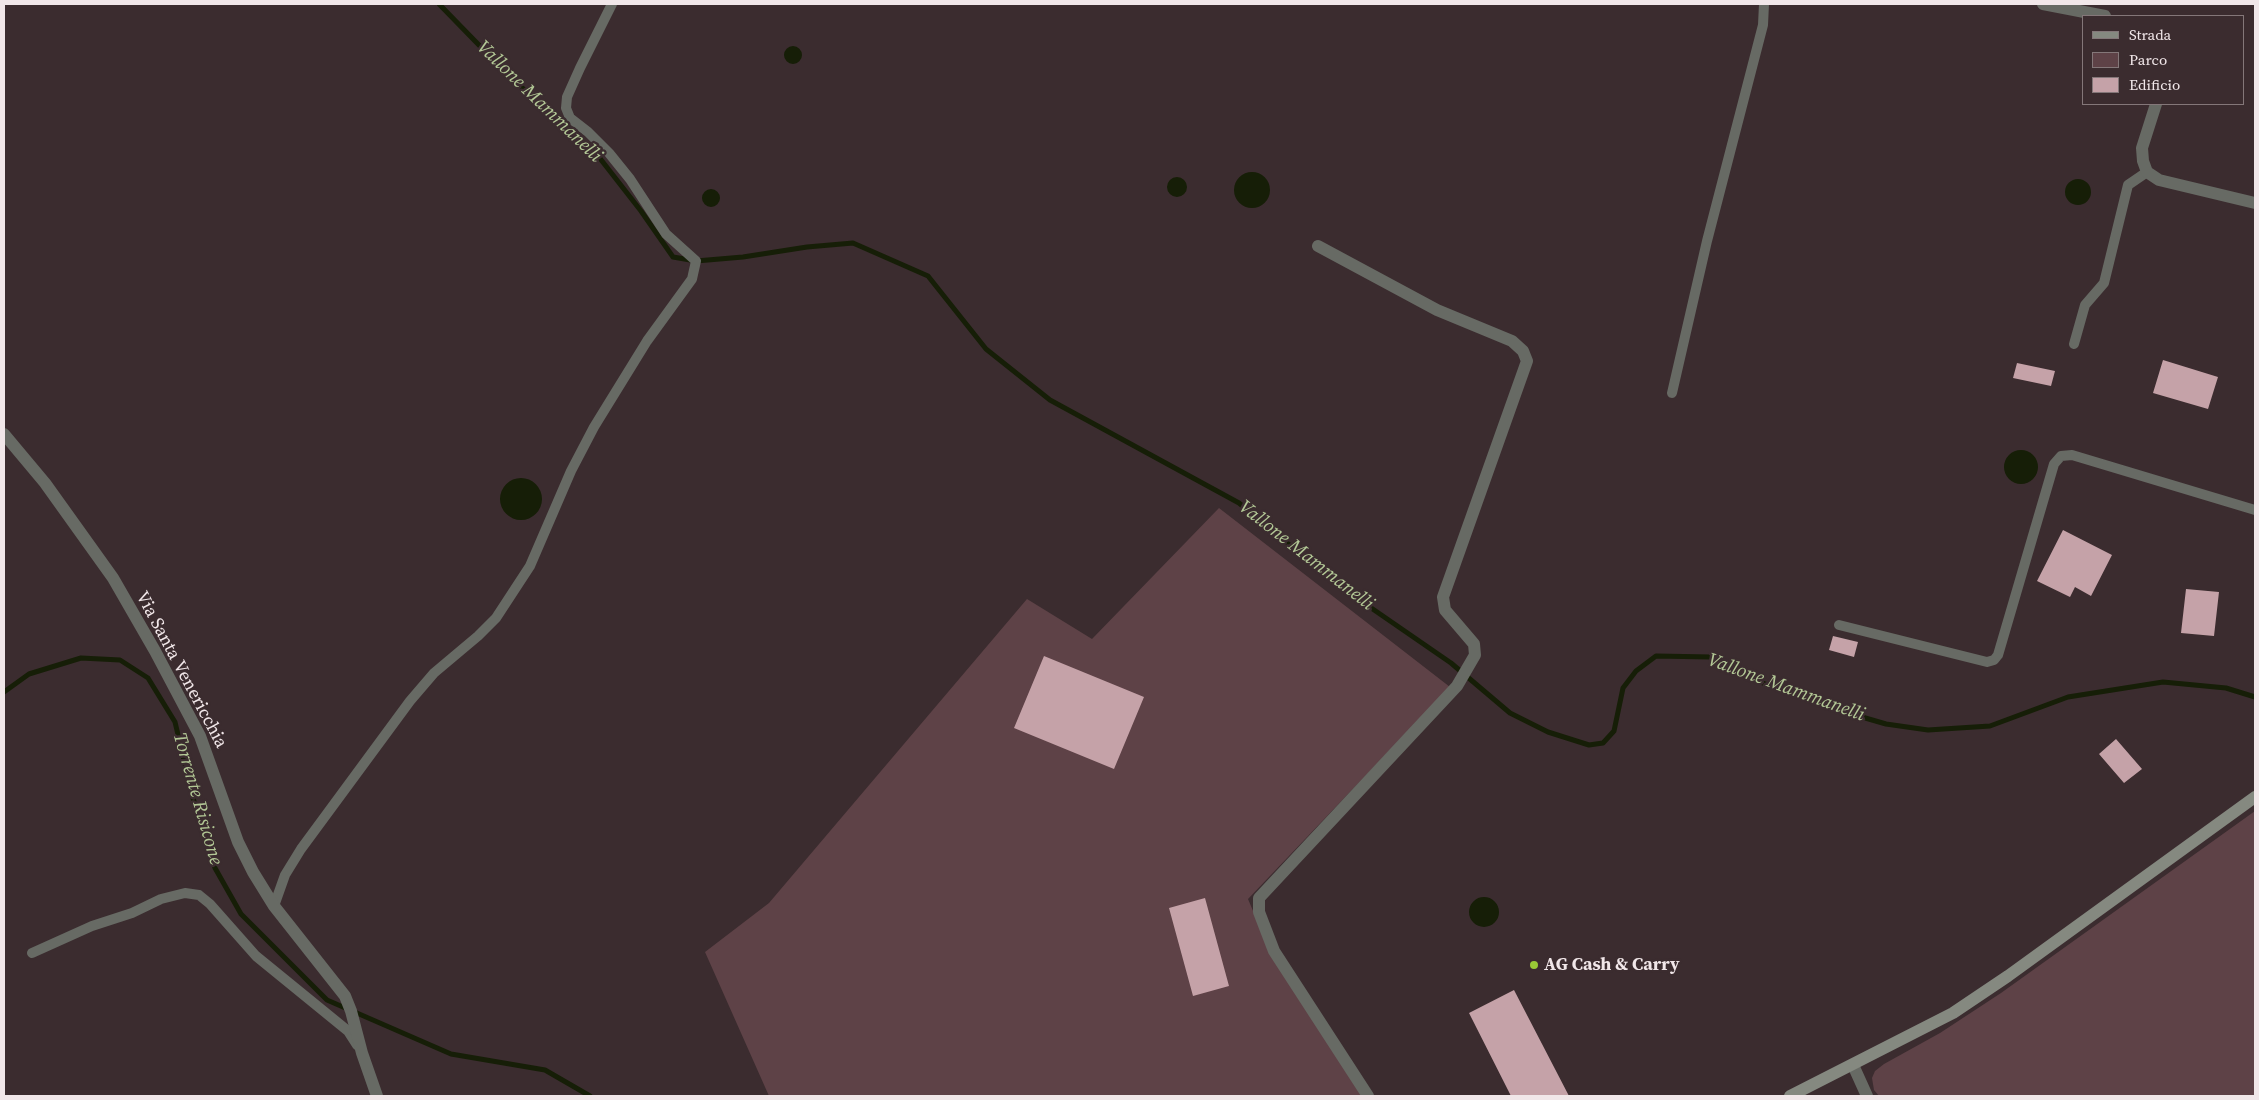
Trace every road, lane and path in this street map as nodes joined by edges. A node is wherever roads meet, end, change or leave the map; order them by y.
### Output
1 (612, 4) edge
2 (1764, 4) edge
3 (2043, 4) edge
4 (2100, 15) edge
5 (2156, 105) edge
6 (2147, 172) junction
7 (2255, 203) edge
8 (1318, 246) dead end
9 (2074, 344) dead end
10 (1672, 393) dead end
11 (4, 434) edge
12 (2255, 510) edge
13 (1839, 625) dead end
14 (2255, 798) edge
15 (274, 906) junction
16 (32, 954) dead end
17 (362, 1053) junction
18 (1853, 1064) junction
19 (377, 1096) edge
20 (1368, 1096) edge
21 (1790, 1096) edge
22 (1867, 1096) edge

1 - 15 lane
2 - 10 lane
3 - 4 street
5 - 6 street
6 - 7 street
6 - 9 lane
8 - 20 street
11 - 15 street, Via Santa Venericchia
12 - 13 lane
14 - 18 main road
15 - 17 street, Via Santa Venericchia
16 - 17 lane
17 - 19 street, Via Santa Venericchia
18 - 21 main road
18 - 22 street

